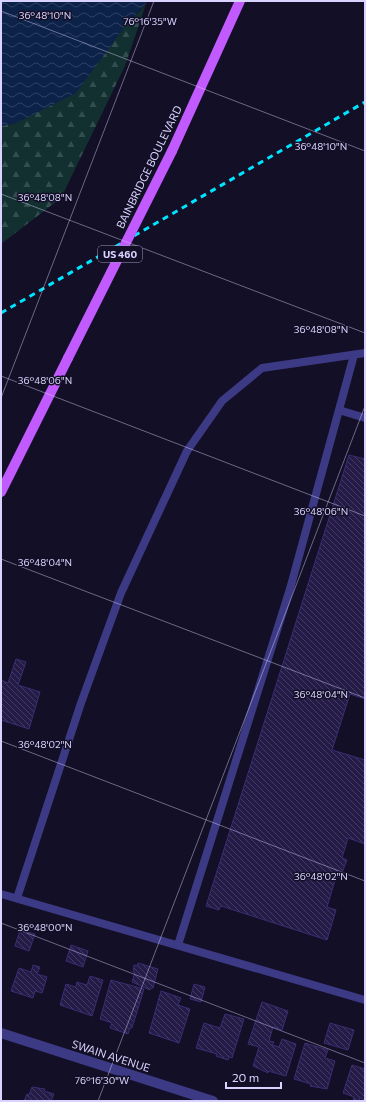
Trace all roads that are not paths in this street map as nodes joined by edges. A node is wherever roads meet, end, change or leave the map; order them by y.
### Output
1 (240, 1) edge
2 (365, 353) edge
3 (354, 355) junction
4 (339, 410) junction
5 (365, 418) edge
6 (1, 492) edge
7 (1, 894) edge
8 (17, 898) junction
9 (178, 945) junction
10 (365, 1000) edge
11 (1, 1033) edge
12 (213, 1101) edge

1 - 6 main road, BAINBRIDGE BOULEVARD / US 460, bridge
2 - 3 lane
3 - 4 lane
3 - 8 lane
4 - 5 lane
4 - 9 lane
7 - 8 lane
8 - 9 lane
9 - 10 lane
11 - 12 street, SWAIN AVENUE

